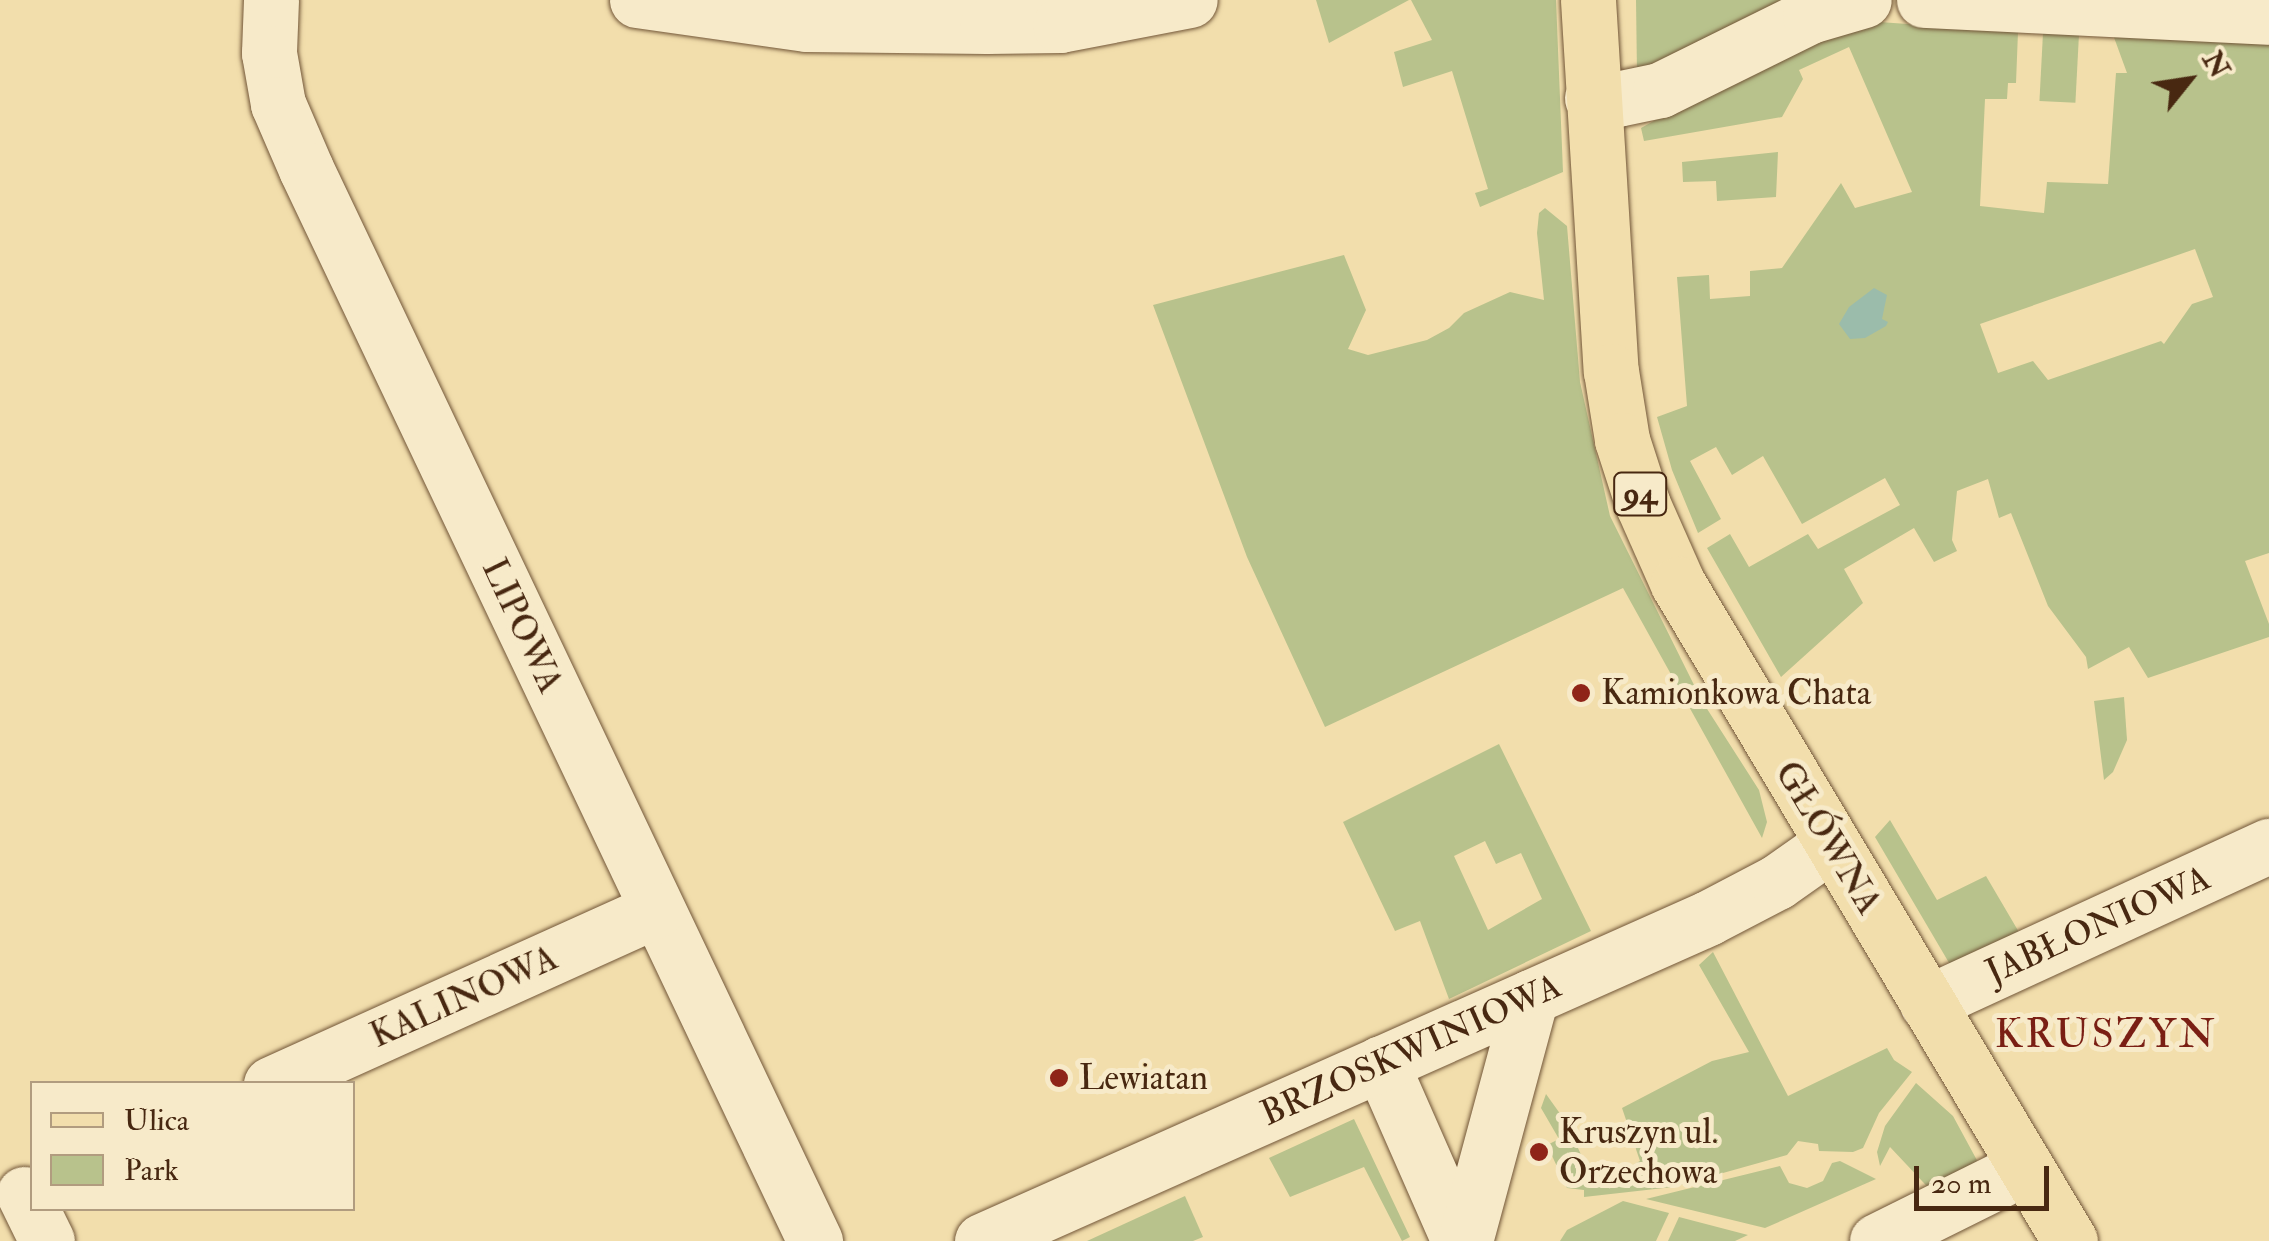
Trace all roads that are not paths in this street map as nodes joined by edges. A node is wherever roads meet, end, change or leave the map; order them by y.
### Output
1 (271, 0) edge
2 (638, 0) edge
3 (1190, 0) edge
4 (1588, 0) edge
5 (1864, 0) edge
6 (1924, 0) edge
7 (1058, 12) edge
8 (2269, 17) edge
9 (1592, 98) junction
10 (1831, 844) junction
11 (2269, 846) edge
12 (657, 910) junction
13 (1531, 997) junction
14 (1927, 1003) junction
15 (1382, 1063) junction
16 (278, 1081) edge
17 (2026, 1167) junction
18 (815, 1241) edge
19 (982, 1241) edge
20 (1462, 1241) edge
21 (1878, 1241) edge
22 (2070, 1241) edge

1 - 12 street, LIPOWA
2 - 7 street
3 - 7 street
4 - 9 main road, GŁÓWNA / 94
5 - 9 street
6 - 8 street
9 - 10 main road, GŁÓWNA / 94
10 - 13 street, BRZOSKWINIOWA
10 - 14 main road, GŁÓWNA / 94
11 - 14 street, JABŁONIOWA
12 - 16 street, KALINOWA
12 - 18 street, LIPOWA
13 - 15 street, BRZOSKWINIOWA
13 - 20 street
14 - 17 main road, GŁÓWNA / 94
15 - 19 street, BRZOSKWINIOWA
15 - 20 street
17 - 21 street
17 - 22 main road, GŁÓWNA / 94

